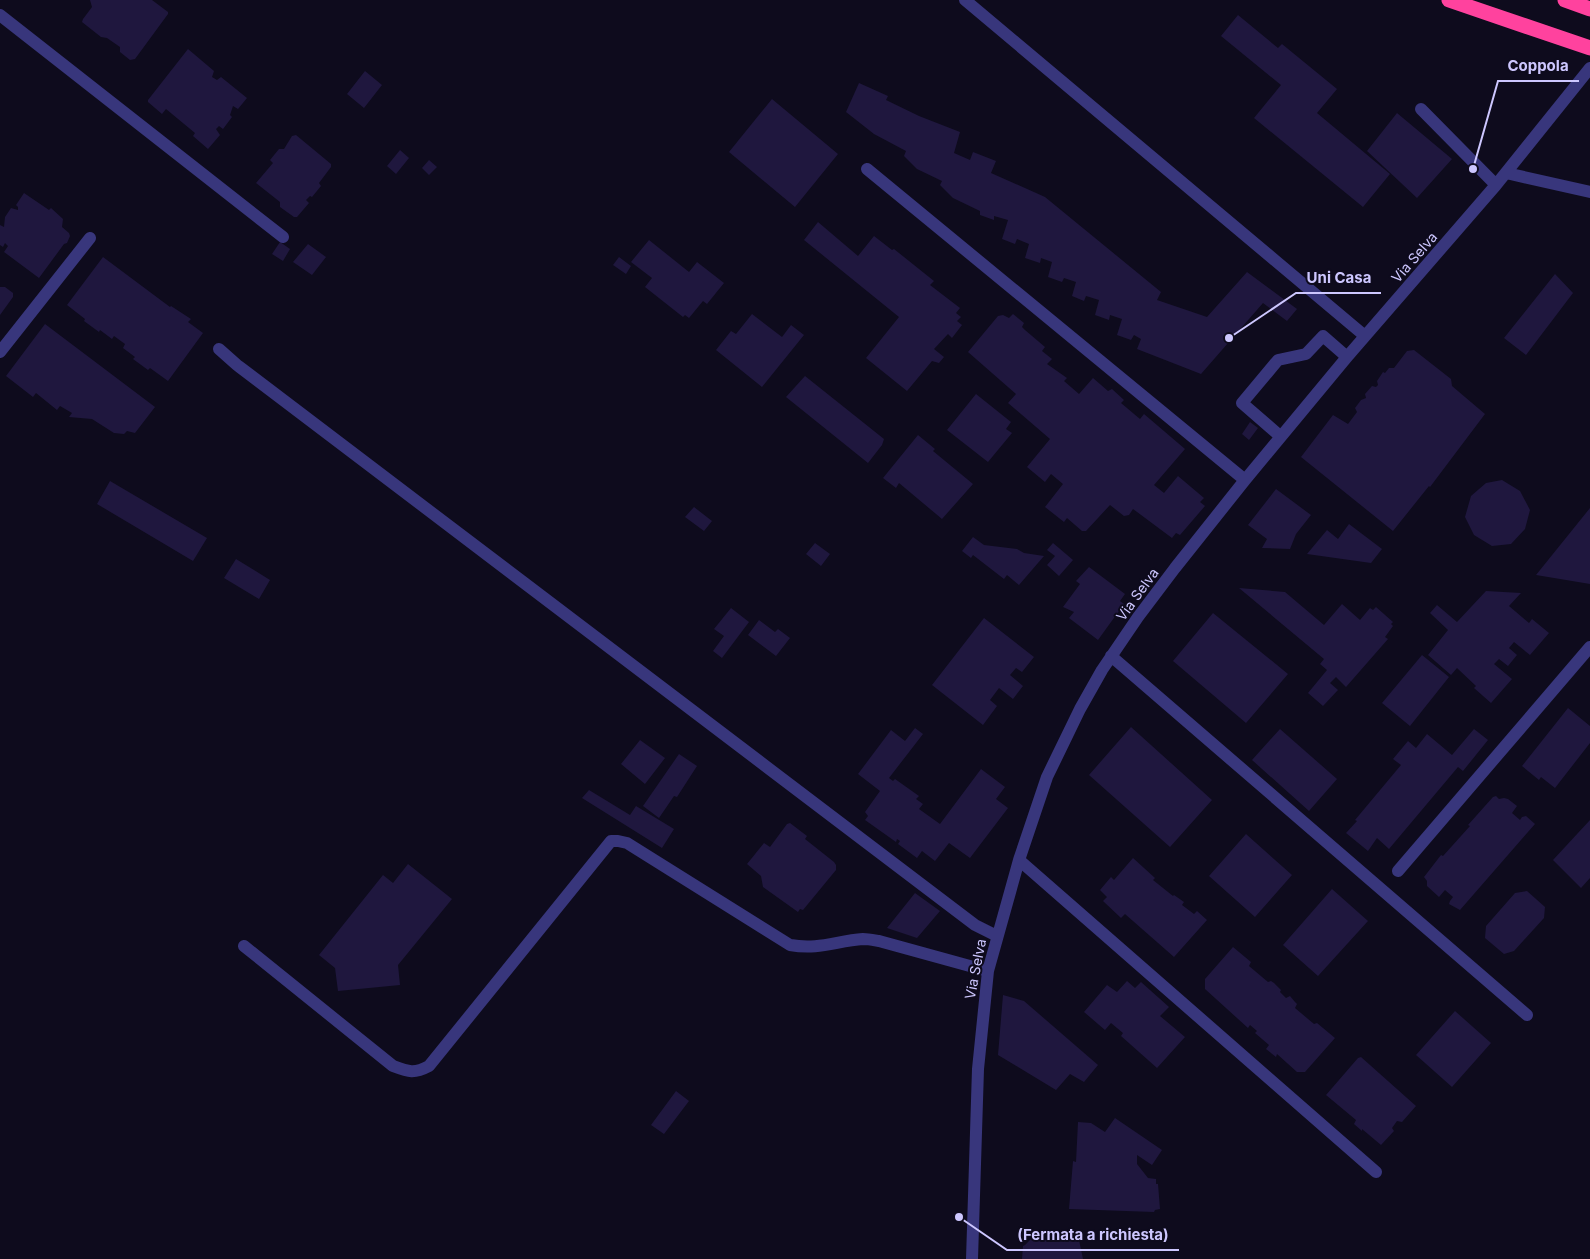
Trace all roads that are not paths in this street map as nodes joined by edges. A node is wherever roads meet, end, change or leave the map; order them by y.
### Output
1 (965, 0) edge
2 (1449, 0) edge
3 (1570, 2) edge
4 (1590, 9) edge
5 (0, 15) edge
6 (1590, 48) edge
7 (1590, 68) edge
8 (1422, 109) dead end
9 (867, 169) dead end
10 (1506, 173) junction
11 (1496, 185) junction
12 (1590, 192) edge
13 (283, 236) dead end
14 (90, 238) dead end
15 (1365, 336) junction
16 (219, 349) dead end
17 (0, 352) edge
18 (1347, 357) junction
19 (1280, 436) junction
20 (1245, 480) junction
21 (1590, 646) edge
22 (1112, 656) junction
23 (1019, 860) junction
24 (1398, 871) dead end
25 (997, 936) junction
26 (244, 946) dead end
27 (988, 971) junction
28 (1527, 1015) dead end
29 (1376, 1172) dead end
30 (972, 1259) edge

1 - 15 street
2 - 6 highway
3 - 4 highway
5 - 13 street
7 - 10 street, Via Selva
8 - 11 street
9 - 20 street
10 - 11 street, Via Selva
10 - 12 street
11 - 15 street, Via Selva
14 - 17 street
15 - 18 street, Via Selva
16 - 25 street
18 - 19 street, Via Selva
18 - 19 street
19 - 20 street, Via Selva
20 - 22 street, Via Selva
21 - 24 street
22 - 23 street, Via Selva
22 - 28 street
23 - 25 street, Via Selva
23 - 29 street
25 - 27 street, Via Selva
26 - 27 street
27 - 30 street, Via Selva

